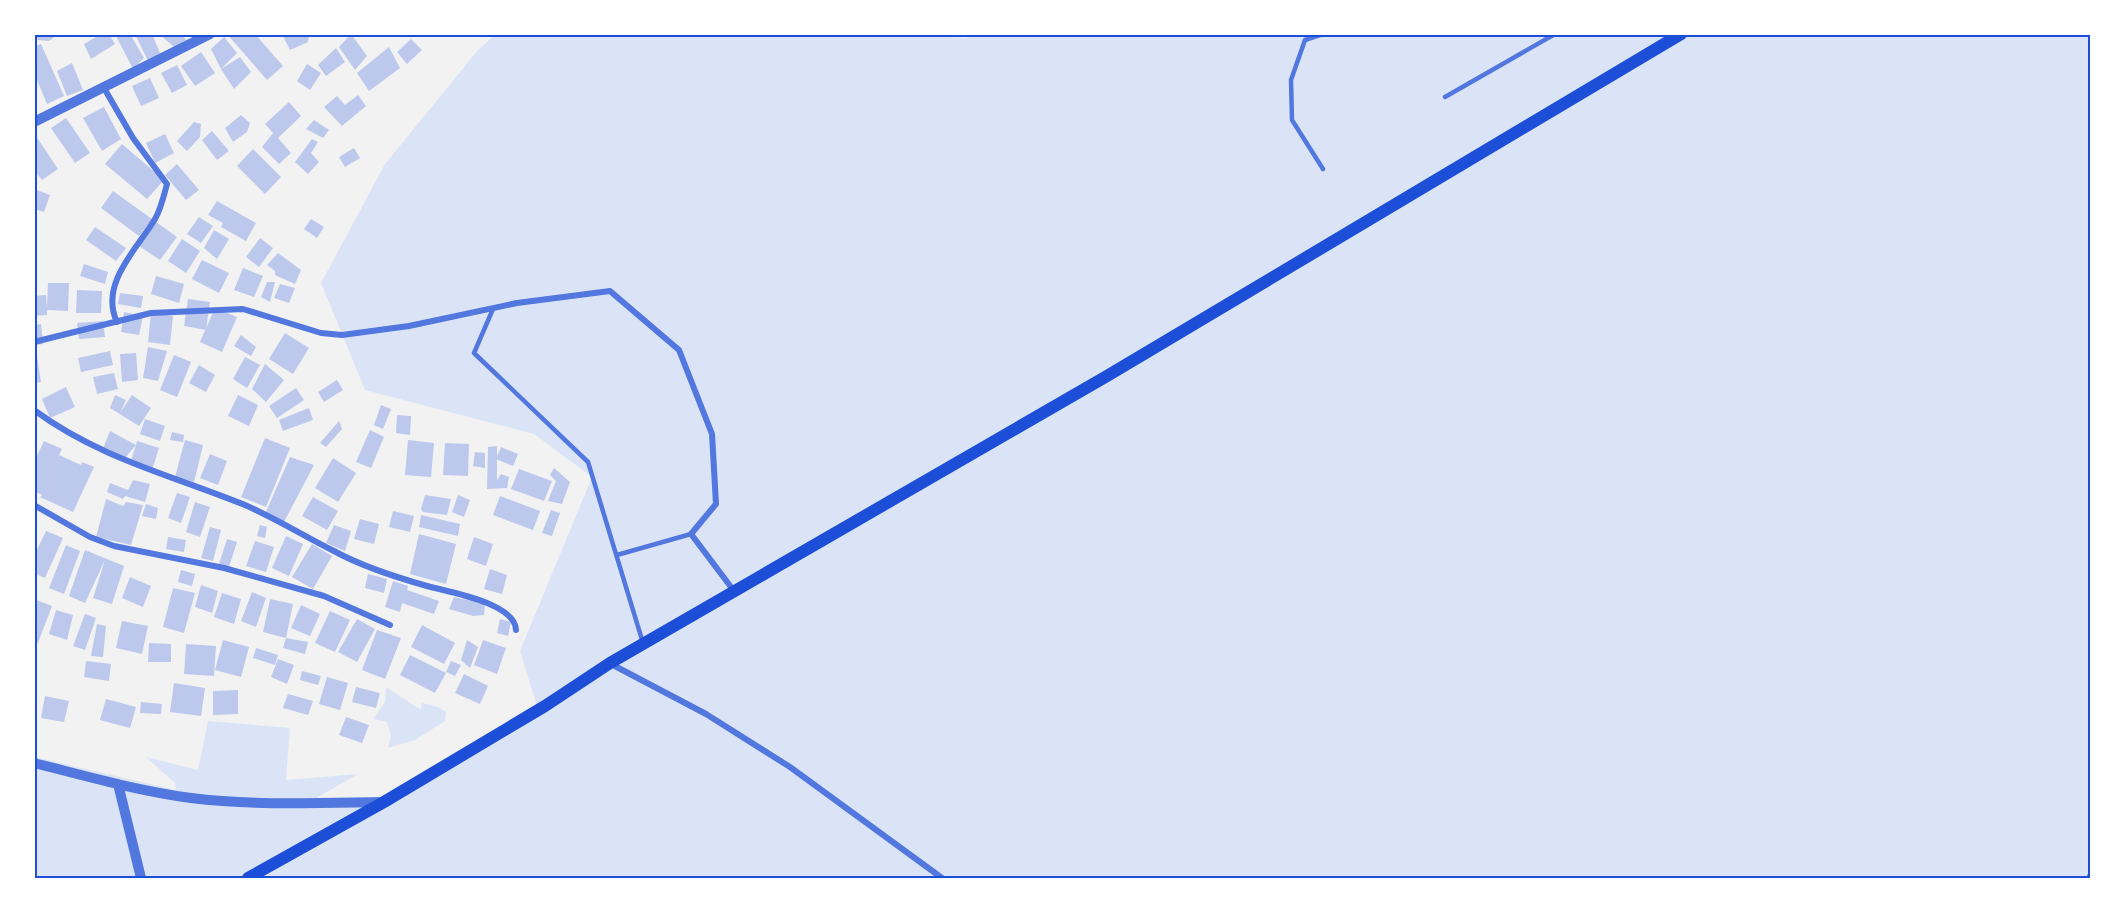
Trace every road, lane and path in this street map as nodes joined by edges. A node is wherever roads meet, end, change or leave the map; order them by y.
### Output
1 (210, 34) edge
2 (1323, 34) edge
3 (1555, 34) edge
4 (1681, 34) edge
5 (104, 88) junction
6 (1444, 98) dead end
7 (34, 122) edge
8 (1323, 169) dead end
9 (493, 309) junction
10 (117, 322) junction
11 (34, 342) edge
12 (34, 410) edge
13 (34, 505) edge
14 (691, 534) junction
15 (617, 555) junction
16 (734, 591) junction
17 (390, 625) dead end
18 (516, 630) dead end
19 (643, 644) junction
20 (610, 663) junction
21 (34, 764) edge
22 (118, 784) junction
23 (384, 802) junction
24 (141, 879) edge
25 (248, 879) edge
26 (942, 879) edge

1 - 5 street
2 - 8 lane
3 - 6 lane
4 - 16 main road
5 - 7 street
5 - 10 street
9 - 10 street
9 - 14 street
9 - 15 lane
10 - 11 street
12 - 18 street
13 - 17 street
14 - 15 lane
14 - 16 street
15 - 19 lane
16 - 19 main road
19 - 20 main road
20 - 23 main road
20 - 26 street
21 - 22 street
22 - 23 street
22 - 24 street
23 - 25 main road

